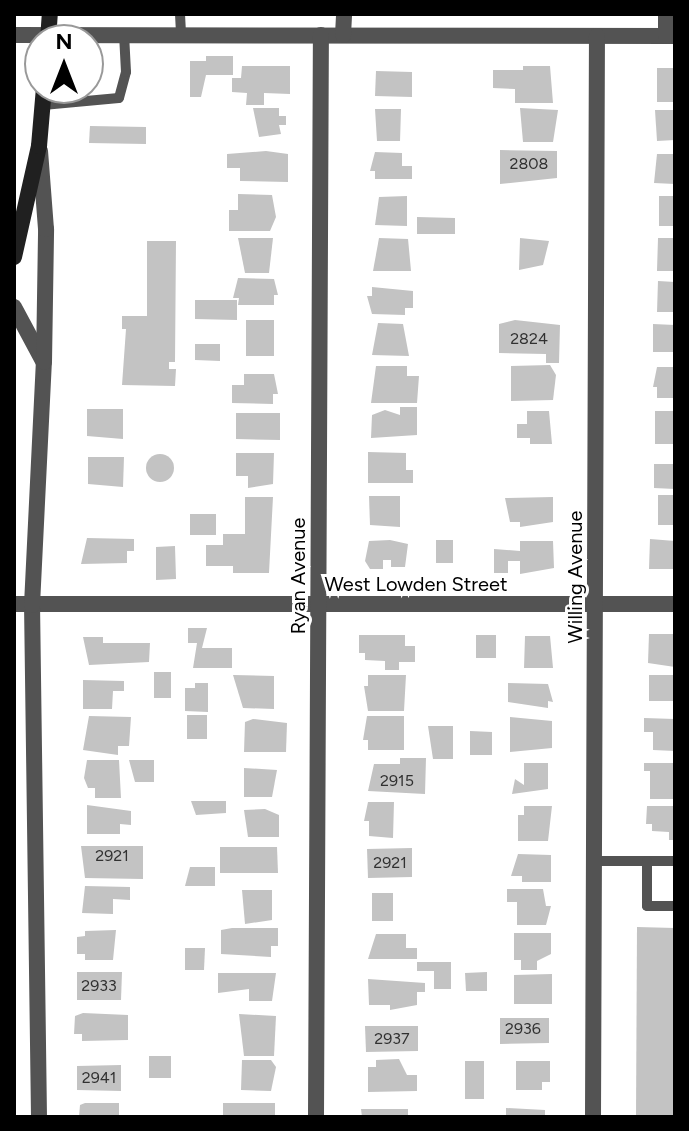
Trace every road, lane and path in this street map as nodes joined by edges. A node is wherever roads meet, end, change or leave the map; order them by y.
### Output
1 (180, 14) edge
2 (344, 14) edge
3 (666, 14) edge
4 (124, 34) junction
5 (181, 34) junction
6 (104, 35) edge
7 (321, 35) junction
8 (343, 35) junction
9 (597, 36) junction
10 (670, 36) edge
11 (43, 105) joint
12 (39, 146) junction
13 (14, 257) edge
14 (14, 307) edge
15 (44, 362) junction
16 (14, 604) edge
17 (595, 604) junction
18 (675, 604) edge
19 (32, 605) junction
20 (318, 605) junction
21 (594, 861) junction
22 (647, 861) junction
23 (675, 861) edge
24 (675, 906) edge
25 (39, 1117) edge
26 (316, 1117) edge
27 (593, 1117) edge

1 - 5 lane
2 - 8 street
3 - 10 street
4 - 5 street
4 - 6 street
4 - 11 lane
5 - 7 street
7 - 8 street
7 - 20 street, Ryan Avenue
8 - 9 street
9 - 10 street
9 - 17 street, Willing Avenue
11 - 12 main road
12 - 13 main road
12 - 15 street
14 - 15 street
15 - 19 street
16 - 19 street, West Lowden Street
17 - 18 street, West Lowden Street
17 - 20 street, West Lowden Street
17 - 21 street, Willing Avenue
19 - 20 street, West Lowden Street
19 - 25 street
20 - 26 street, Ryan Avenue
21 - 22 lane
21 - 27 street, Willing Avenue
22 - 23 lane
22 - 24 lane

